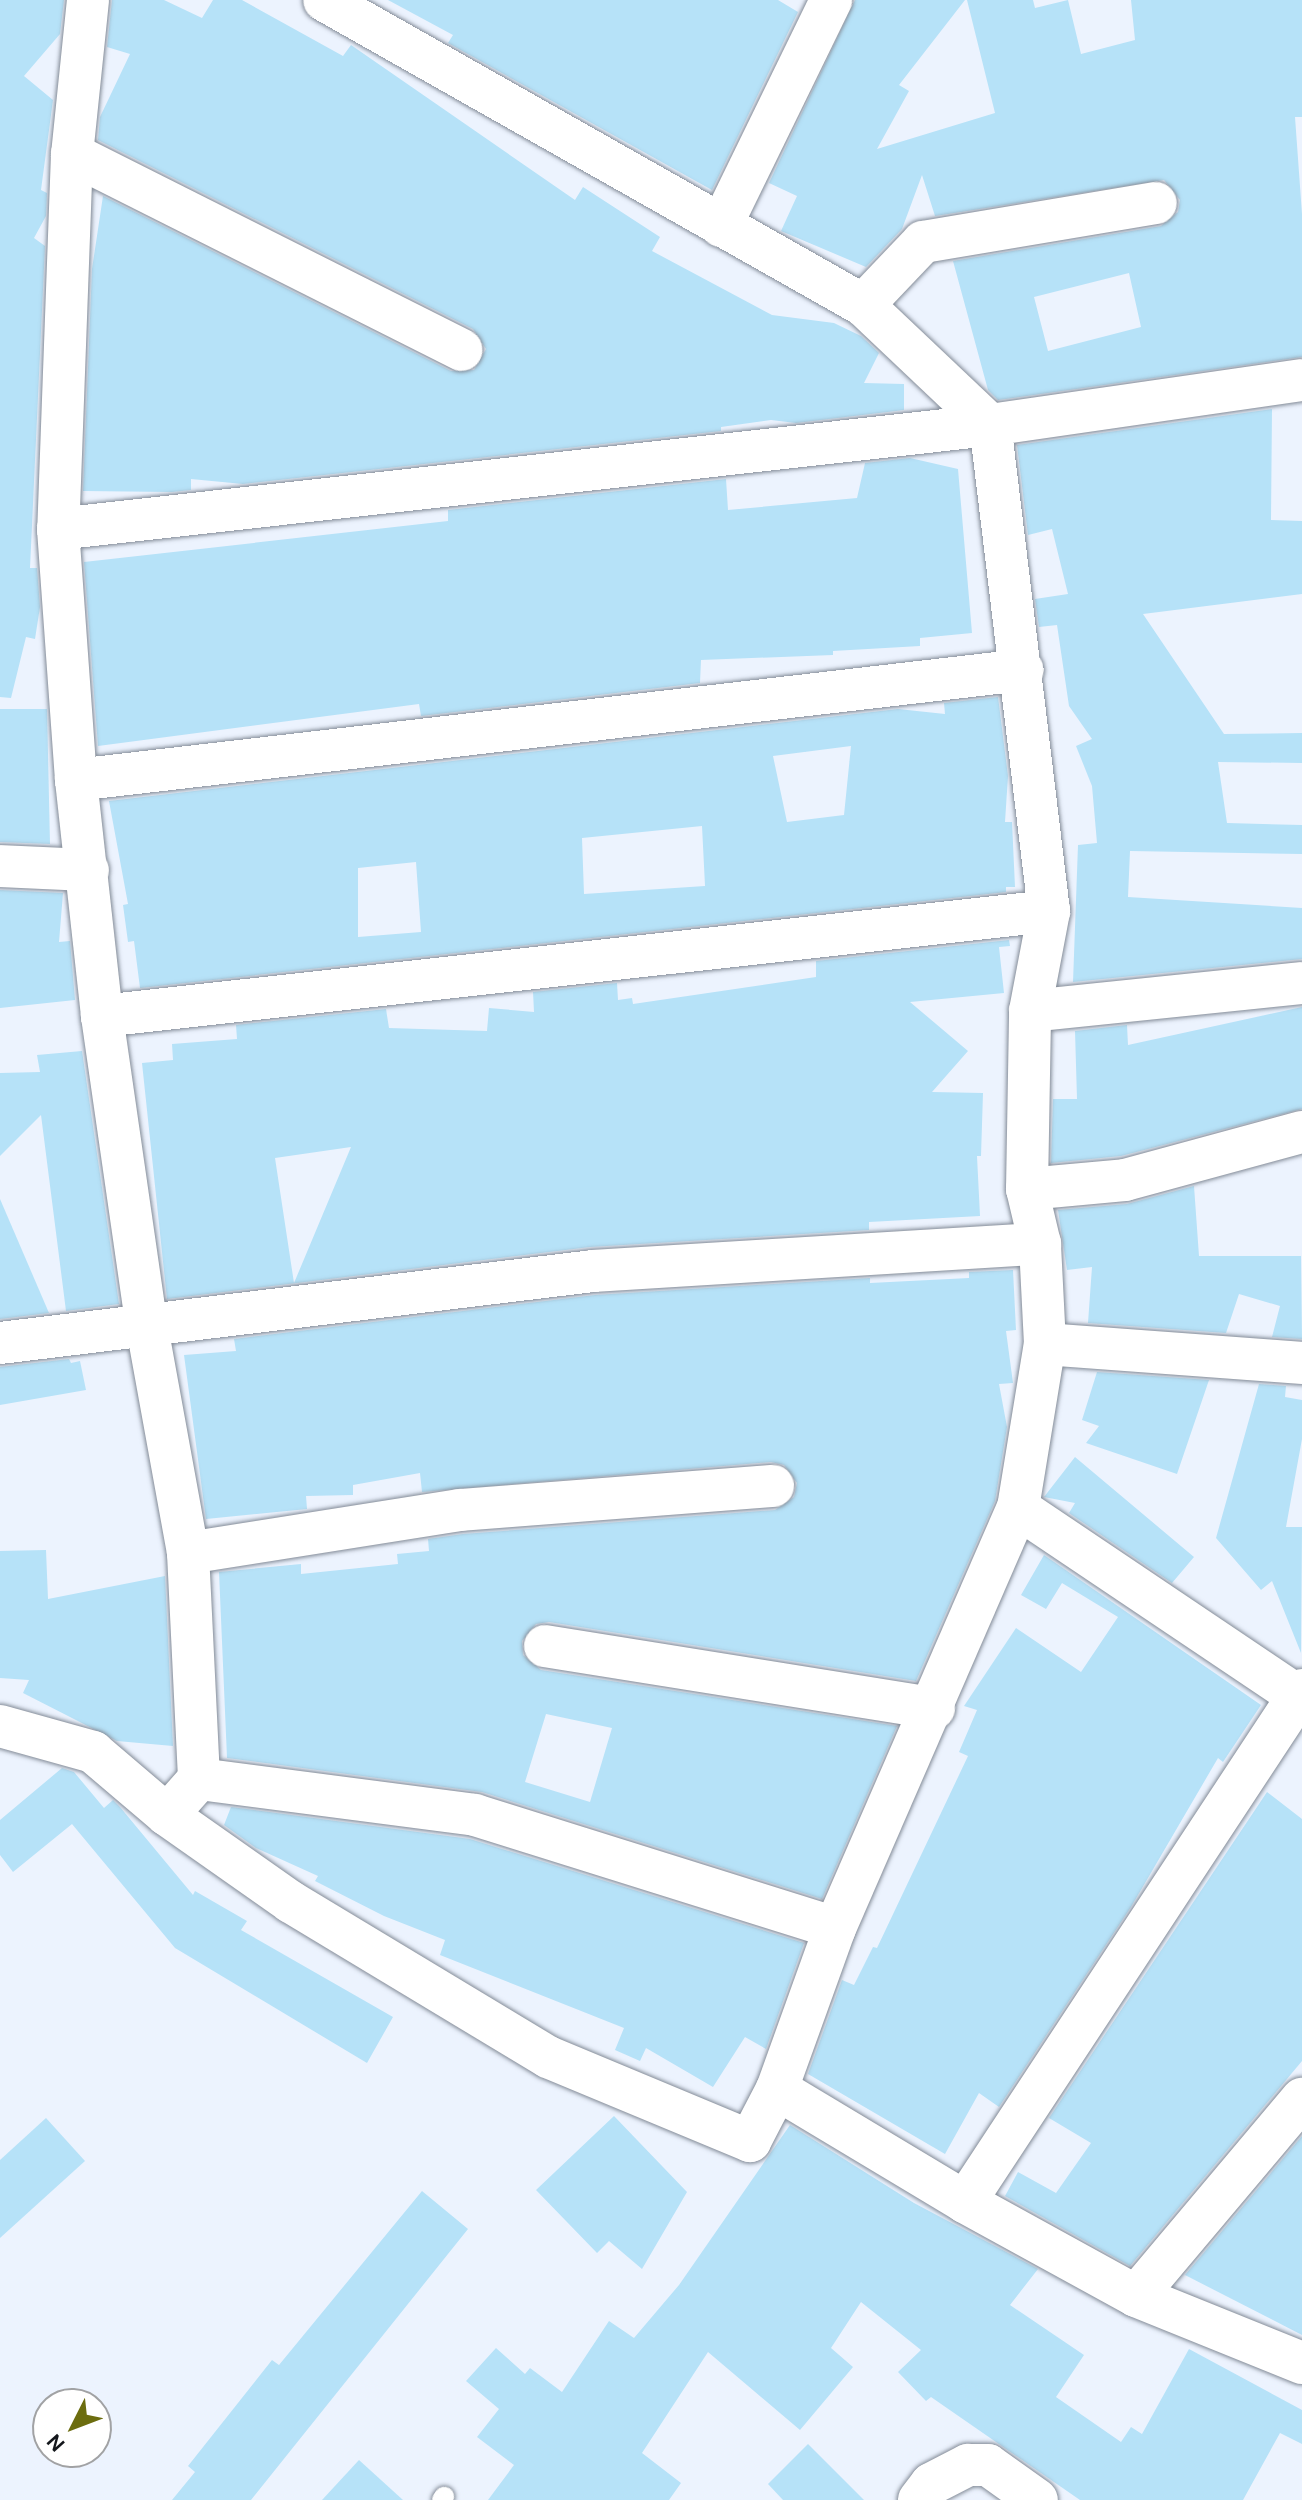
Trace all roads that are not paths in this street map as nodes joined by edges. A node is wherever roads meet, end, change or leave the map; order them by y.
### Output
1 (88, 0) edge
2 (324, 0) edge
3 (831, 0) edge
4 (72, 154) junction
5 (1156, 203) dead end
6 (721, 226) junction
7 (863, 305) junction
8 (462, 350) dead end
9 (1302, 380) edge
10 (990, 425) junction
11 (58, 529) junction
12 (1023, 670) junction
13 (76, 780) junction
14 (0, 866) edge
15 (88, 870) junction
16 (1049, 911) junction
17 (1302, 983) edge
18 (1030, 1011) junction
19 (102, 1016) junction
20 (1302, 1132) edge
21 (1027, 1189) junction
22 (1040, 1244) junction
23 (147, 1327) junction
24 (0, 1343) edge
25 (1045, 1344) junction
26 (1302, 1363) edge
27 (773, 1486) dead end
28 (1018, 1508) junction
29 (188, 1553) junction
30 (545, 1646) dead end
31 (1299, 1693) edge
32 (934, 1708) junction
33 (0, 1726) edge
34 (199, 1779) junction
35 (167, 1815) junction
36 (835, 1928) junction
37 (777, 2089) junction
38 (1302, 2099) edge
39 (965, 2202) junction
40 (1136, 2296) junction
41 (1302, 2363) edge
42 (919, 2500) edge
43 (1037, 2500) edge

1 - 4 street
2 - 6 street
3 - 6 street
4 - 8 street
4 - 11 street
5 - 7 street
6 - 7 street
7 - 10 street
9 - 10 street
10 - 11 street
10 - 12 street
11 - 13 street
12 - 13 street
12 - 16 street
13 - 15 street
14 - 15 street
15 - 19 street
16 - 18 street
16 - 19 street
17 - 18 street
18 - 21 street
19 - 23 street
20 - 21 street
21 - 22 street
22 - 23 street
22 - 25 street
23 - 24 street
23 - 29 street
25 - 26 street
25 - 28 street
27 - 29 street
28 - 31 street
28 - 32 street
29 - 34 street
30 - 32 street
31 - 39 street
32 - 36 street
33 - 35 street
34 - 35 street
34 - 36 street
35 - 37 street
36 - 37 street
37 - 39 street
38 - 40 street
39 - 40 street
40 - 41 street
42 - 43 street

